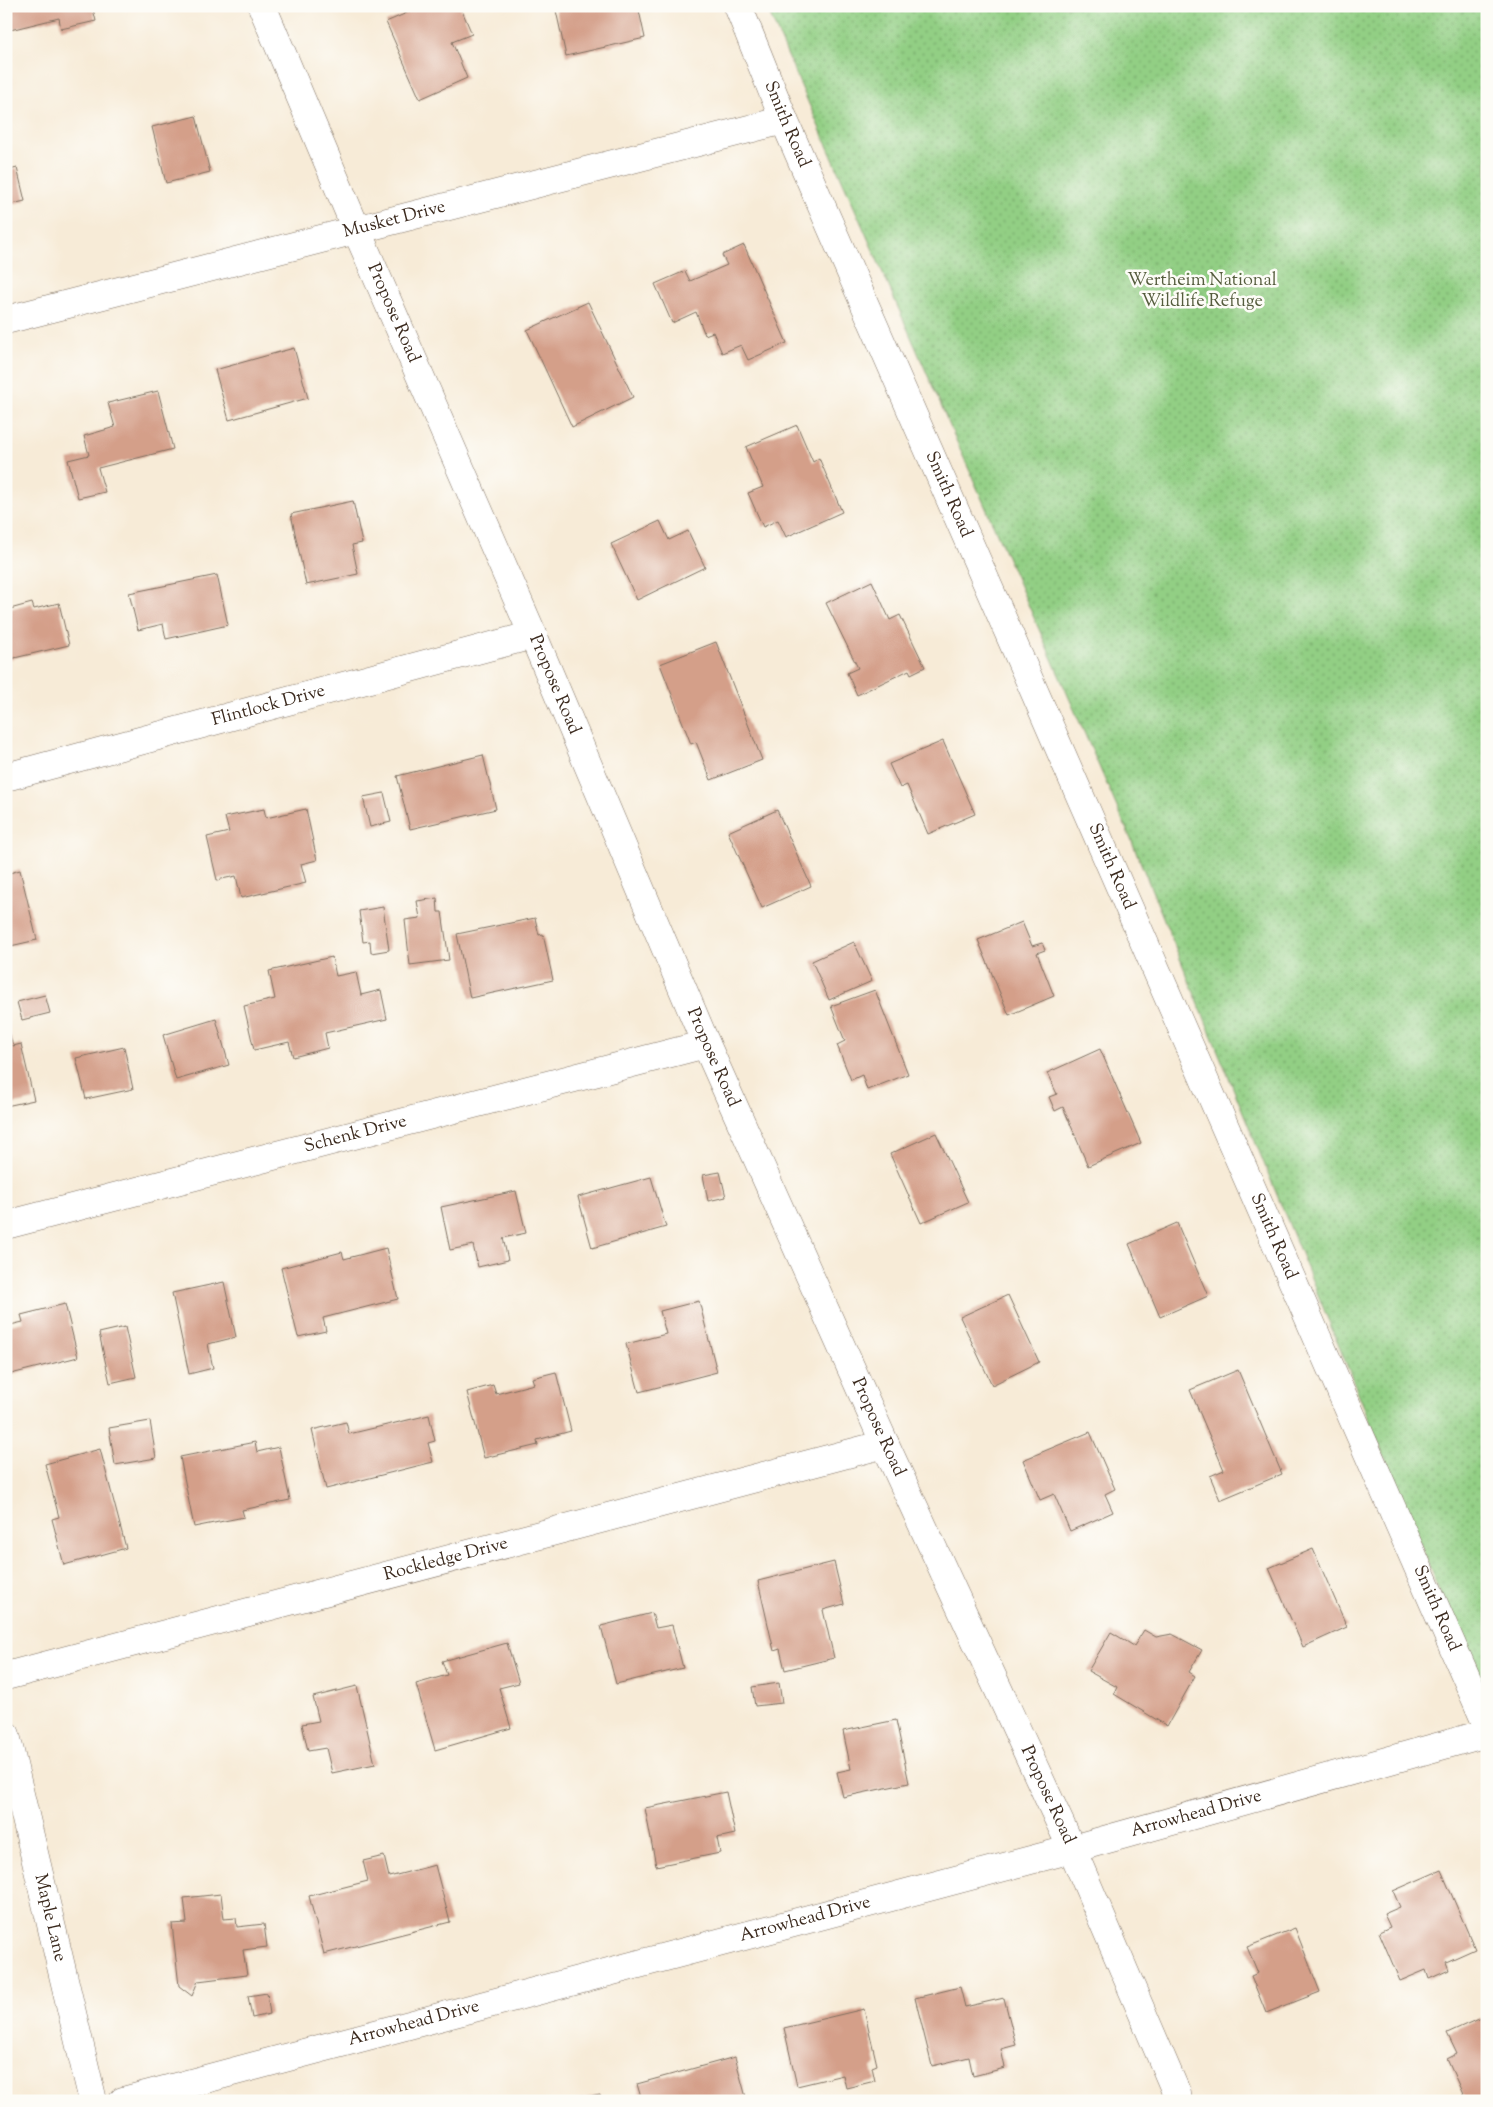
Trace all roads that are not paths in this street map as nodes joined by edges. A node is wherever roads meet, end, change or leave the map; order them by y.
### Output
1 (262, 6) edge
2 (738, 6) edge
3 (784, 120) junction
4 (357, 231) junction
5 (6, 320) edge
6 (533, 635) junction
7 (6, 777) edge
8 (706, 1044) junction
9 (6, 1225) edge
10 (885, 1444) junction
11 (6, 1676) edge
12 (1487, 1725) edge
13 (1487, 1733) edge
14 (6, 1735) edge
15 (1072, 1850) junction
16 (93, 2101) edge
17 (123, 2101) edge
18 (1178, 2101) edge

1 - 4 street, Propose Road
2 - 3 street, Smith Road
3 - 4 street, Musket Drive
3 - 12 street, Smith Road
4 - 5 street, Musket Drive
4 - 6 street, Propose Road
6 - 7 street, Flintlock Drive
6 - 8 street, Propose Road
8 - 9 street, Schenk Drive
8 - 10 street, Propose Road
10 - 11 street, Rockledge Drive
10 - 15 street, Propose Road
13 - 15 street, Arrowhead Drive
14 - 16 street, Maple Lane
15 - 17 street, Arrowhead Drive
15 - 18 street, Propose Road

